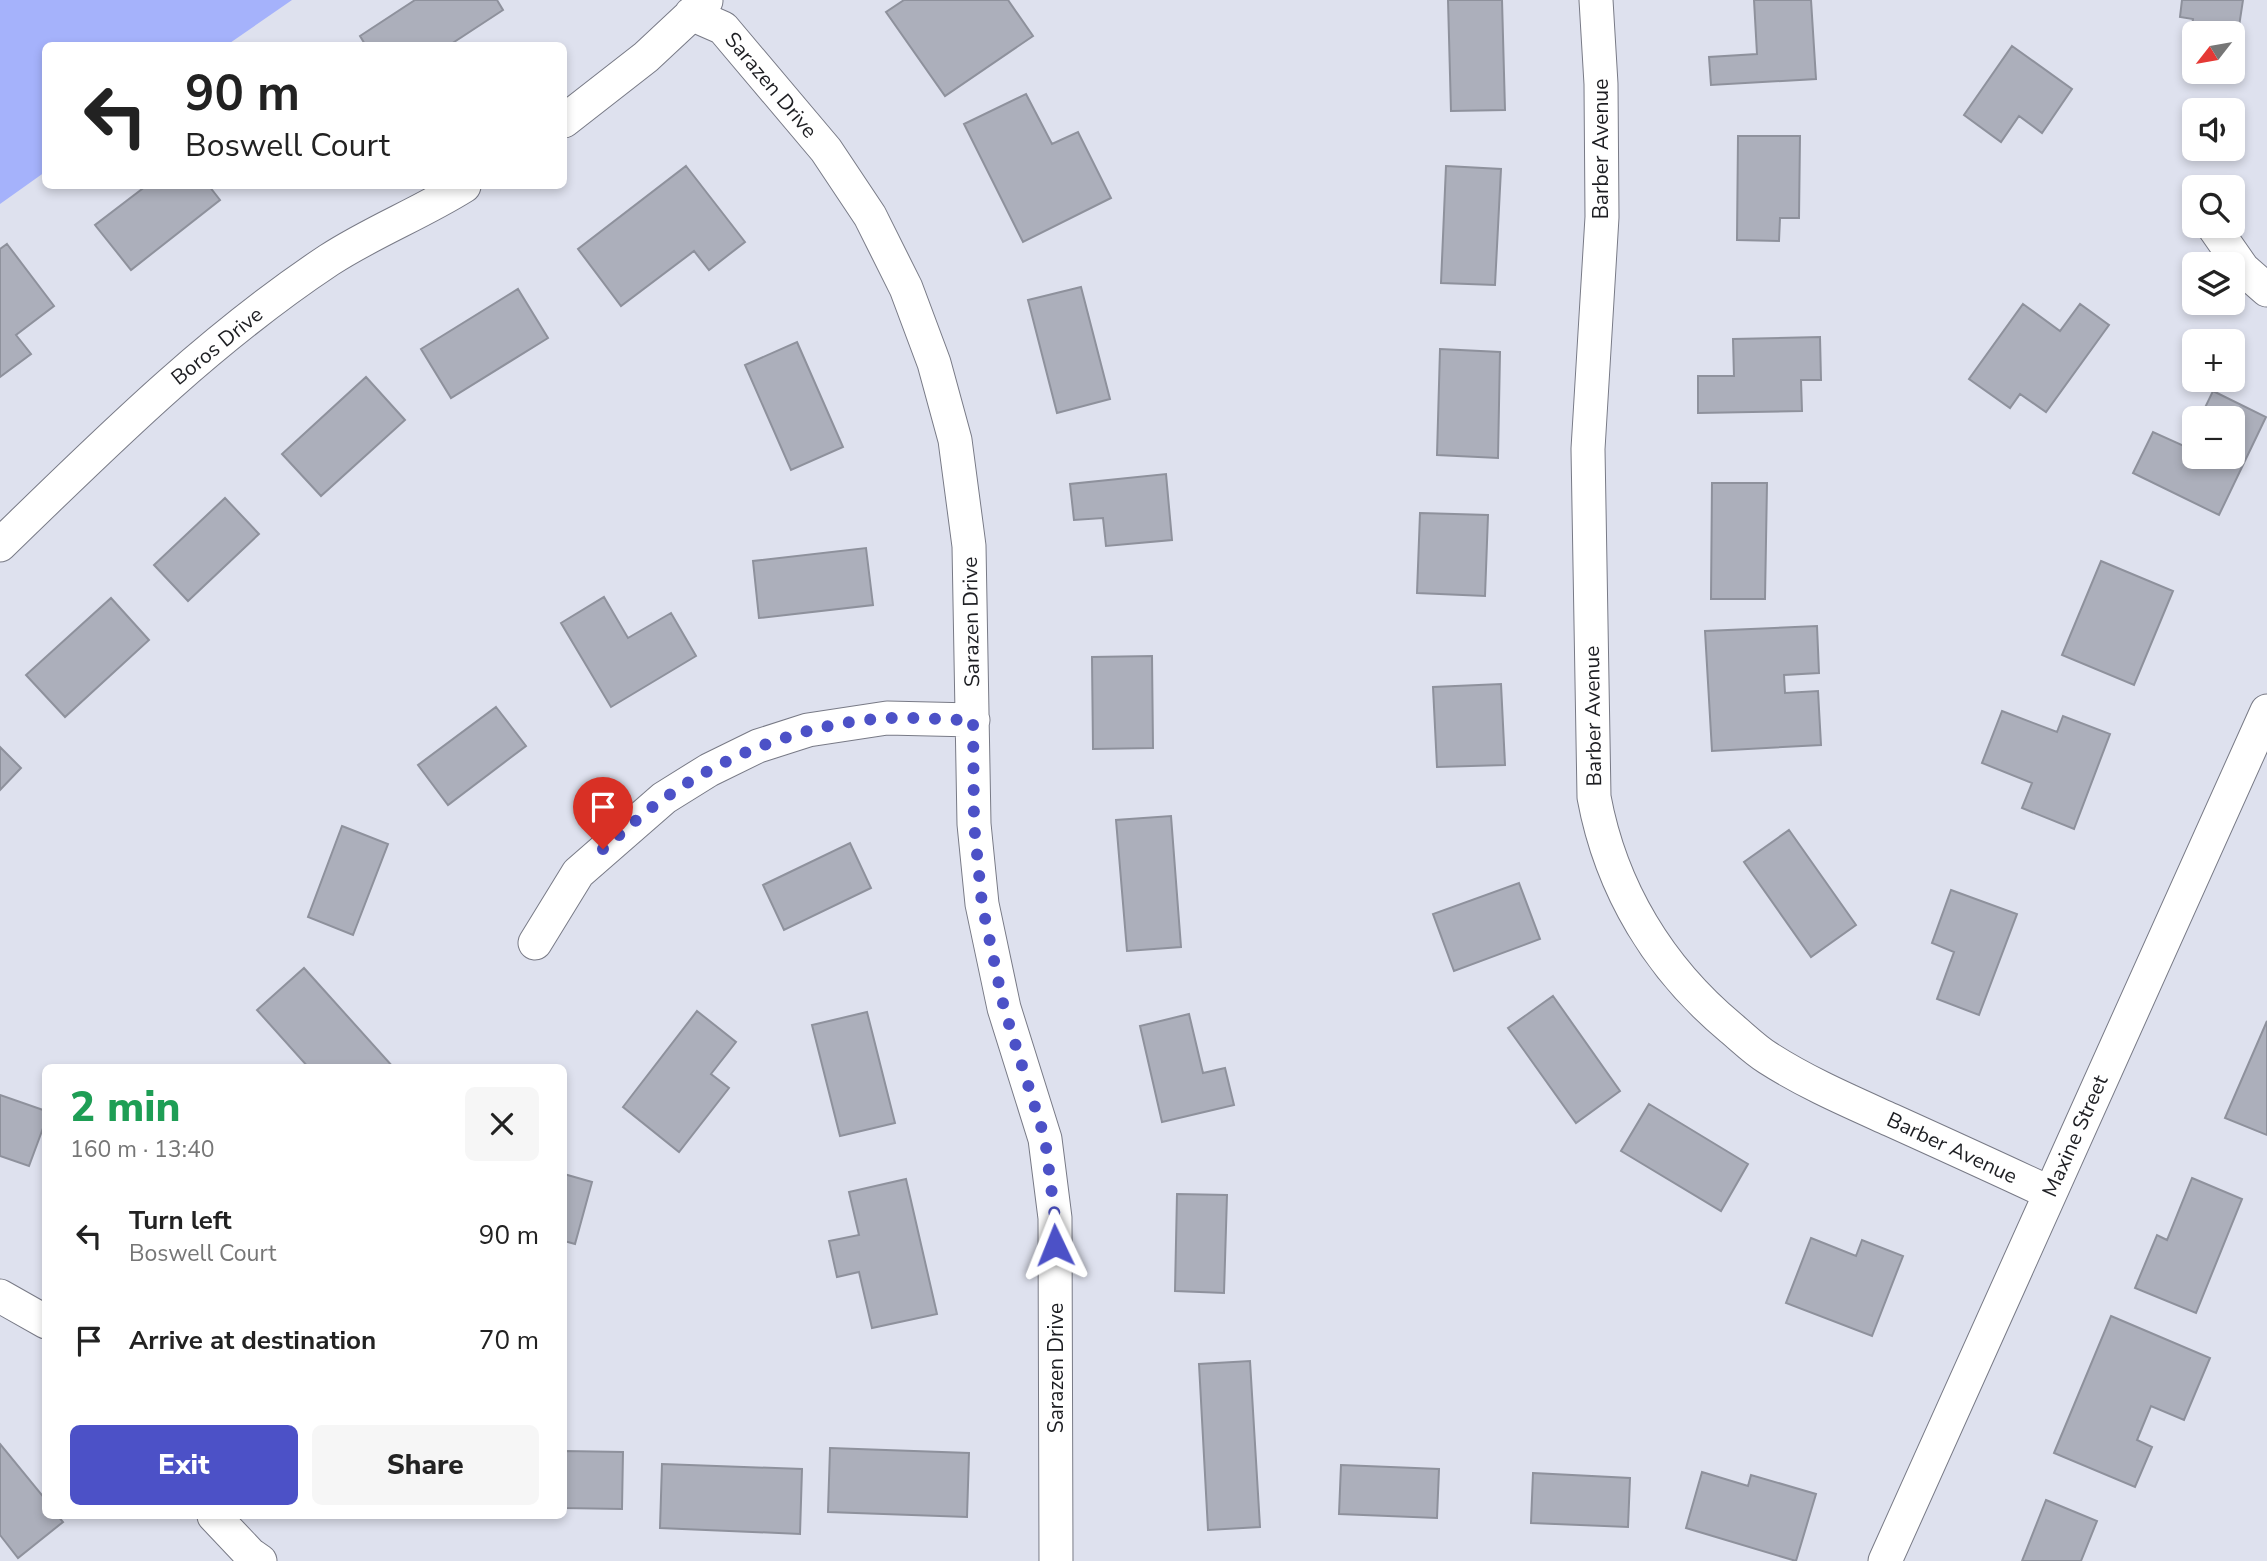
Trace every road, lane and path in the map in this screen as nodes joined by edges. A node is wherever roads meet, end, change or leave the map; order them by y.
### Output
1 (1596, 0) edge
2 (699, 7) edge
3 (567, 119) edge
4 (459, 189) edge
5 (2221, 238) edge
6 (2267, 290) edge
7 (0, 545) edge
8 (2267, 711) edge
9 (973, 720) junction
10 (535, 943) dead end
11 (2050, 1193) junction
12 (0, 1296) edge
13 (42, 1320) edge
14 (217, 1519) edge
15 (260, 1561) edge
16 (1056, 1561) edge
17 (1885, 1561) edge

1 - 11 street, Barber Avenue
2 - 3 street
2 - 9 street, Sarazen Drive
4 - 7 street, Boros Drive
5 - 6 street
8 - 11 street, Maxine Street
9 - 10 street
9 - 16 street, Sarazen Drive
11 - 17 street, Maxine Street
12 - 13 street
14 - 15 street

